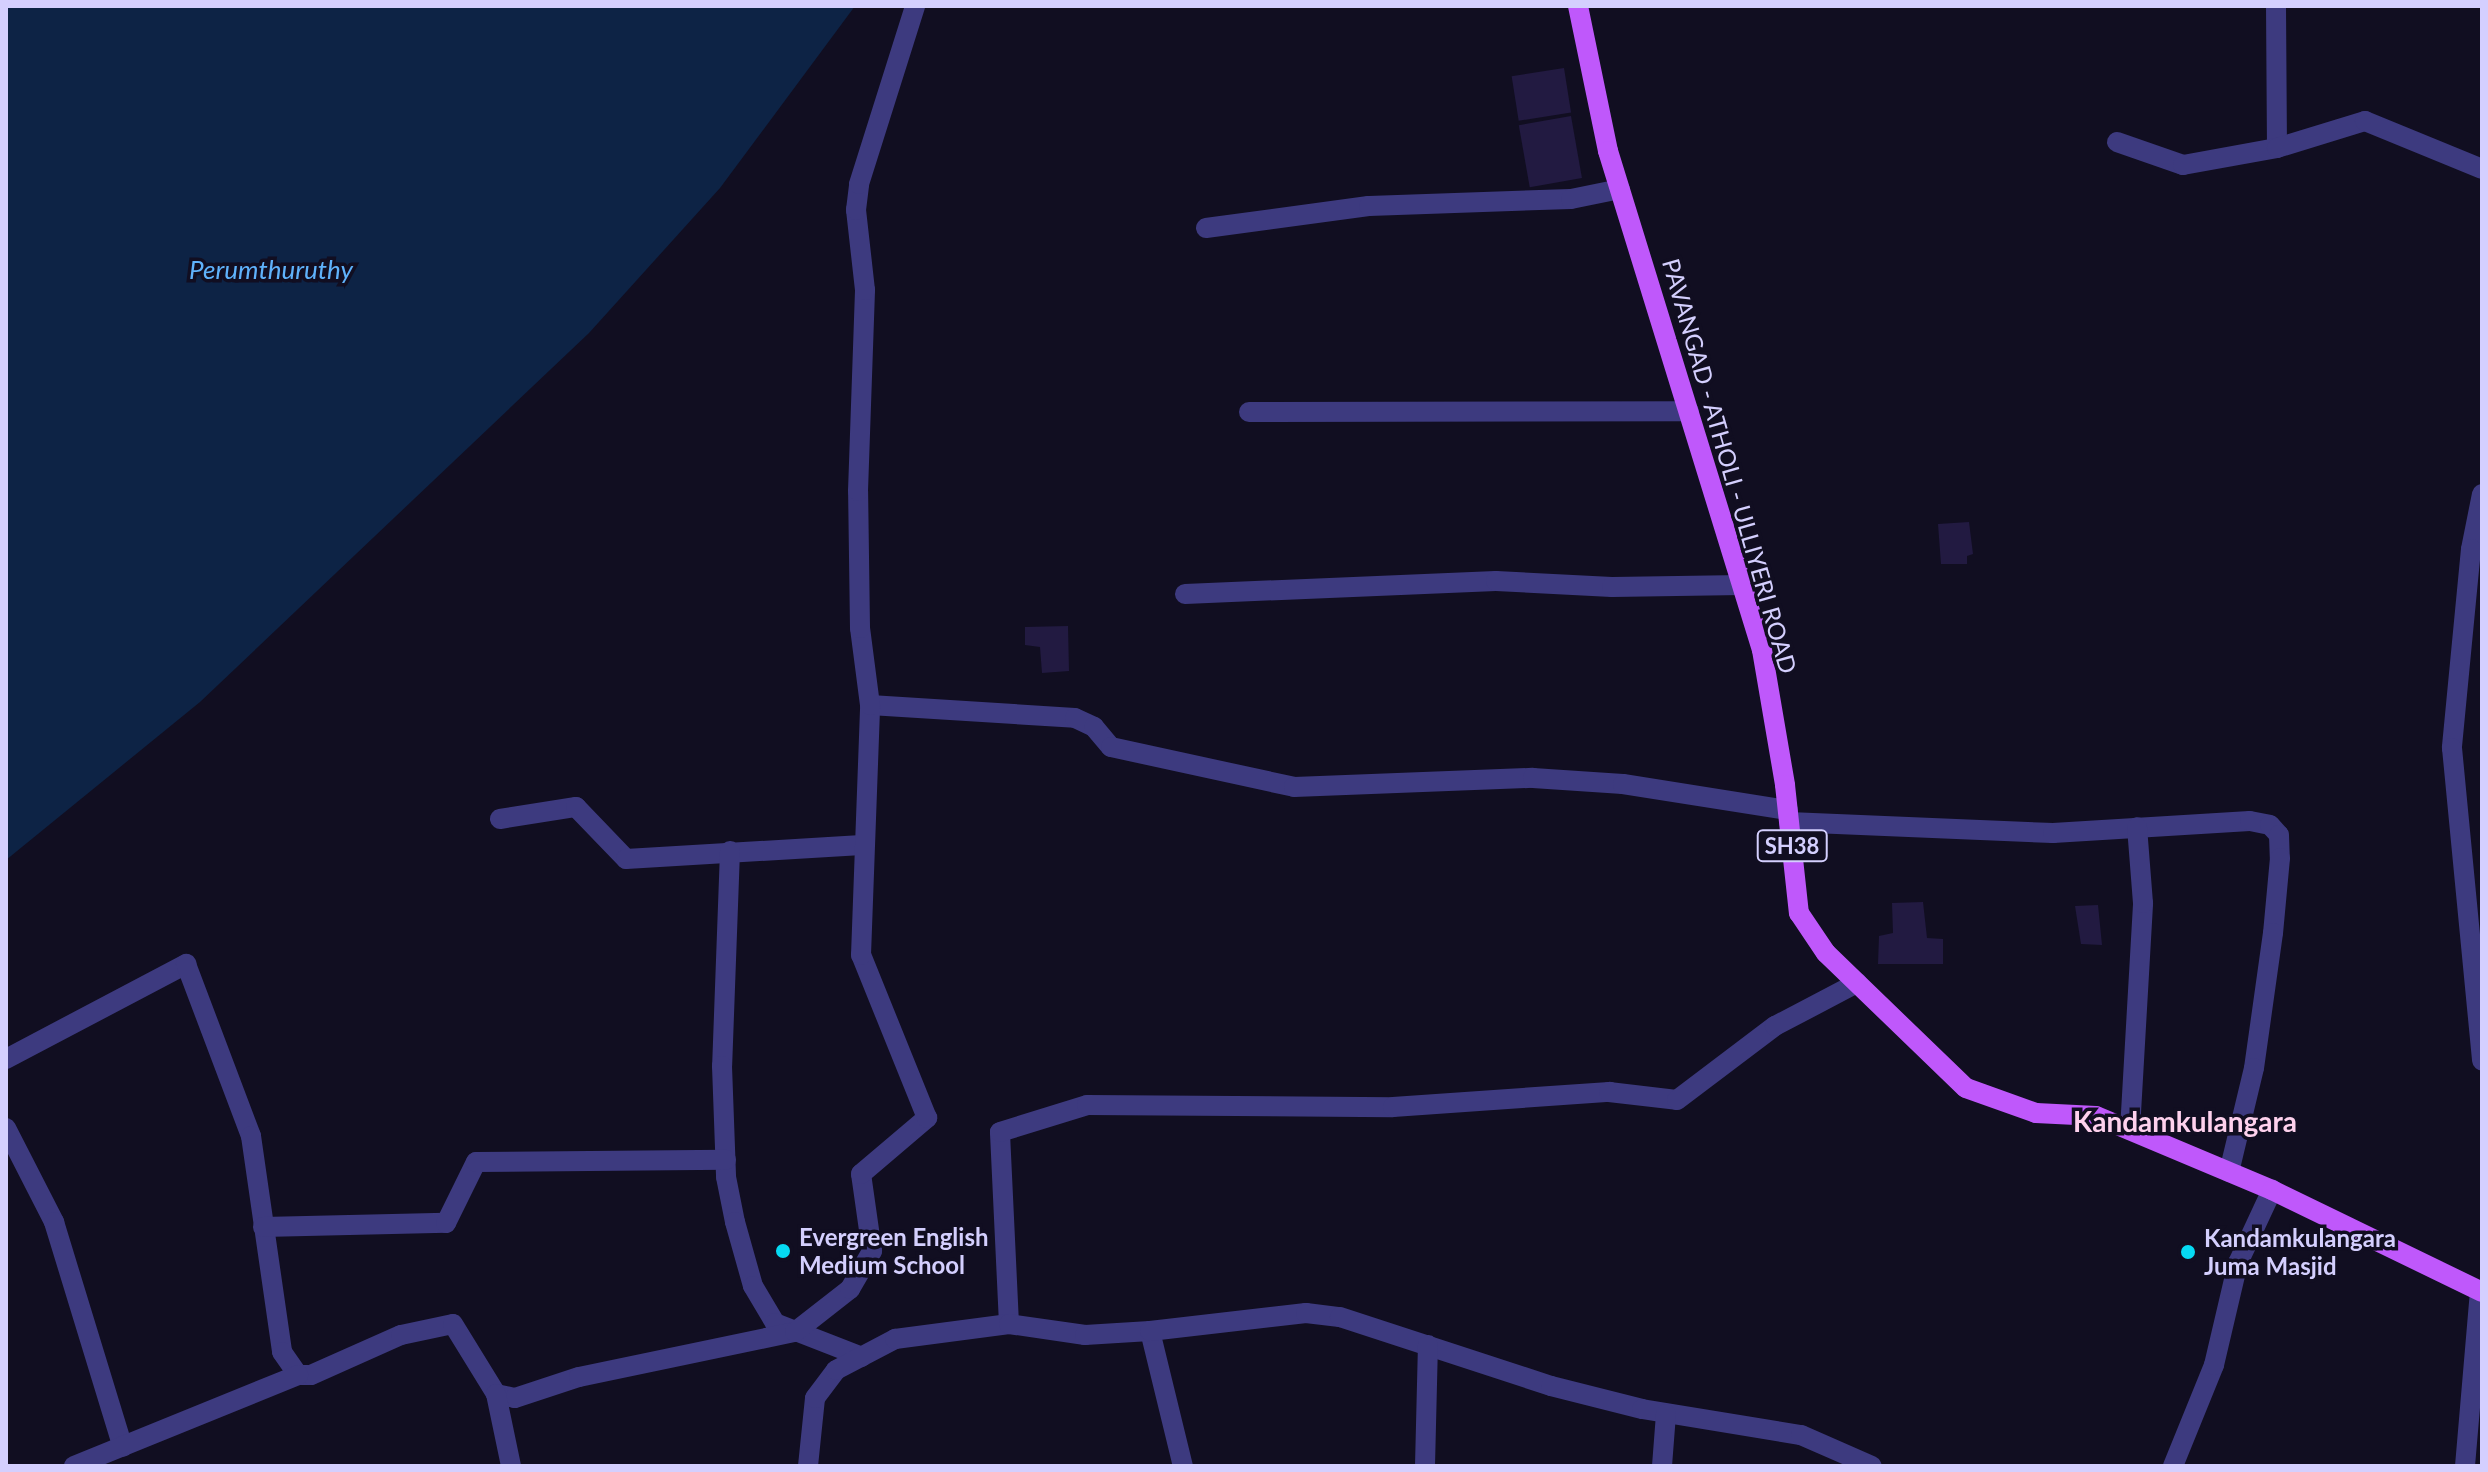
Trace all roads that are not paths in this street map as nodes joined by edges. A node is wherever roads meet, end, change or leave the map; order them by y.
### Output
1 (915, 6) edge
2 (1578, 6) edge
3 (2276, 6) edge
4 (2117, 142) dead end
5 (2277, 148) junction
6 (2482, 169) edge
7 (1620, 189) junction
8 (1206, 228) dead end
9 (1689, 411) junction
10 (1249, 412) dead end
11 (2482, 494) edge
12 (1742, 585) junction
13 (1185, 594) dead end
14 (870, 705) junction
15 (1789, 816) junction
16 (500, 819) dead end
17 (2137, 827) junction
18 (862, 845) junction
19 (730, 851) junction
20 (1857, 983) junction
21 (6, 1059) edge
22 (2482, 1061) edge
23 (6, 1128) edge
24 (2130, 1130) junction
25 (726, 1160) junction
26 (2229, 1172) junction
27 (2272, 1190) junction
28 (263, 1227) junction
29 (2481, 1291) edge
30 (1009, 1324) junction
31 (1150, 1331) junction
32 (795, 1332) junction
33 (1428, 1345) junction
34 (862, 1357) junction
35 (298, 1375) junction
36 (496, 1394) junction
37 (1666, 1414) junction
38 (123, 1447) junction
39 (74, 1466) edge
40 (511, 1466) edge
41 (808, 1466) edge
42 (1183, 1466) edge
43 (1425, 1466) edge
44 (1662, 1466) edge
45 (1872, 1466) edge
46 (2173, 1466) edge
47 (2465, 1466) edge

1 - 14 street
2 - 7 main road, PAVANGAD - ATHOLI - ULLIYERI ROAD / SH38
3 - 5 street
4 - 5 street
5 - 6 street
7 - 8 street
7 - 9 main road, PAVANGAD - ATHOLI - ULLIYERI ROAD / SH38
9 - 10 street
9 - 12 main road, PAVANGAD - ATHOLI - ULLIYERI ROAD / SH38
11 - 22 street
12 - 13 street
12 - 15 main road, PAVANGAD - ATHOLI - ULLIYERI ROAD / SH38
14 - 15 street
14 - 18 street
15 - 17 street
15 - 20 main road, PAVANGAD - ATHOLI - ULLIYERI ROAD / SH38
16 - 19 street
17 - 24 street
17 - 26 street
18 - 19 street
18 - 32 street
19 - 25 street
20 - 24 main road, PAVANGAD - ATHOLI - ULLIYERI ROAD / SH38
20 - 30 street
21 - 28 street
23 - 38 street
24 - 26 main road, PAVANGAD - ATHOLI - ULLIYERI ROAD / SH38
25 - 28 street
25 - 32 street
26 - 27 main road, PAVANGAD - ATHOLI - ULLIYERI ROAD / SH38
27 - 29 main road, PAVANGAD - ATHOLI - ULLIYERI ROAD / SH38
27 - 46 street
28 - 35 street
29 - 47 street
30 - 31 street
30 - 34 street
31 - 33 street
31 - 42 street
32 - 34 street
32 - 36 street
33 - 37 street
33 - 43 street
34 - 41 street
35 - 36 street
35 - 38 street
36 - 40 street
37 - 44 street
37 - 45 street
38 - 39 street

